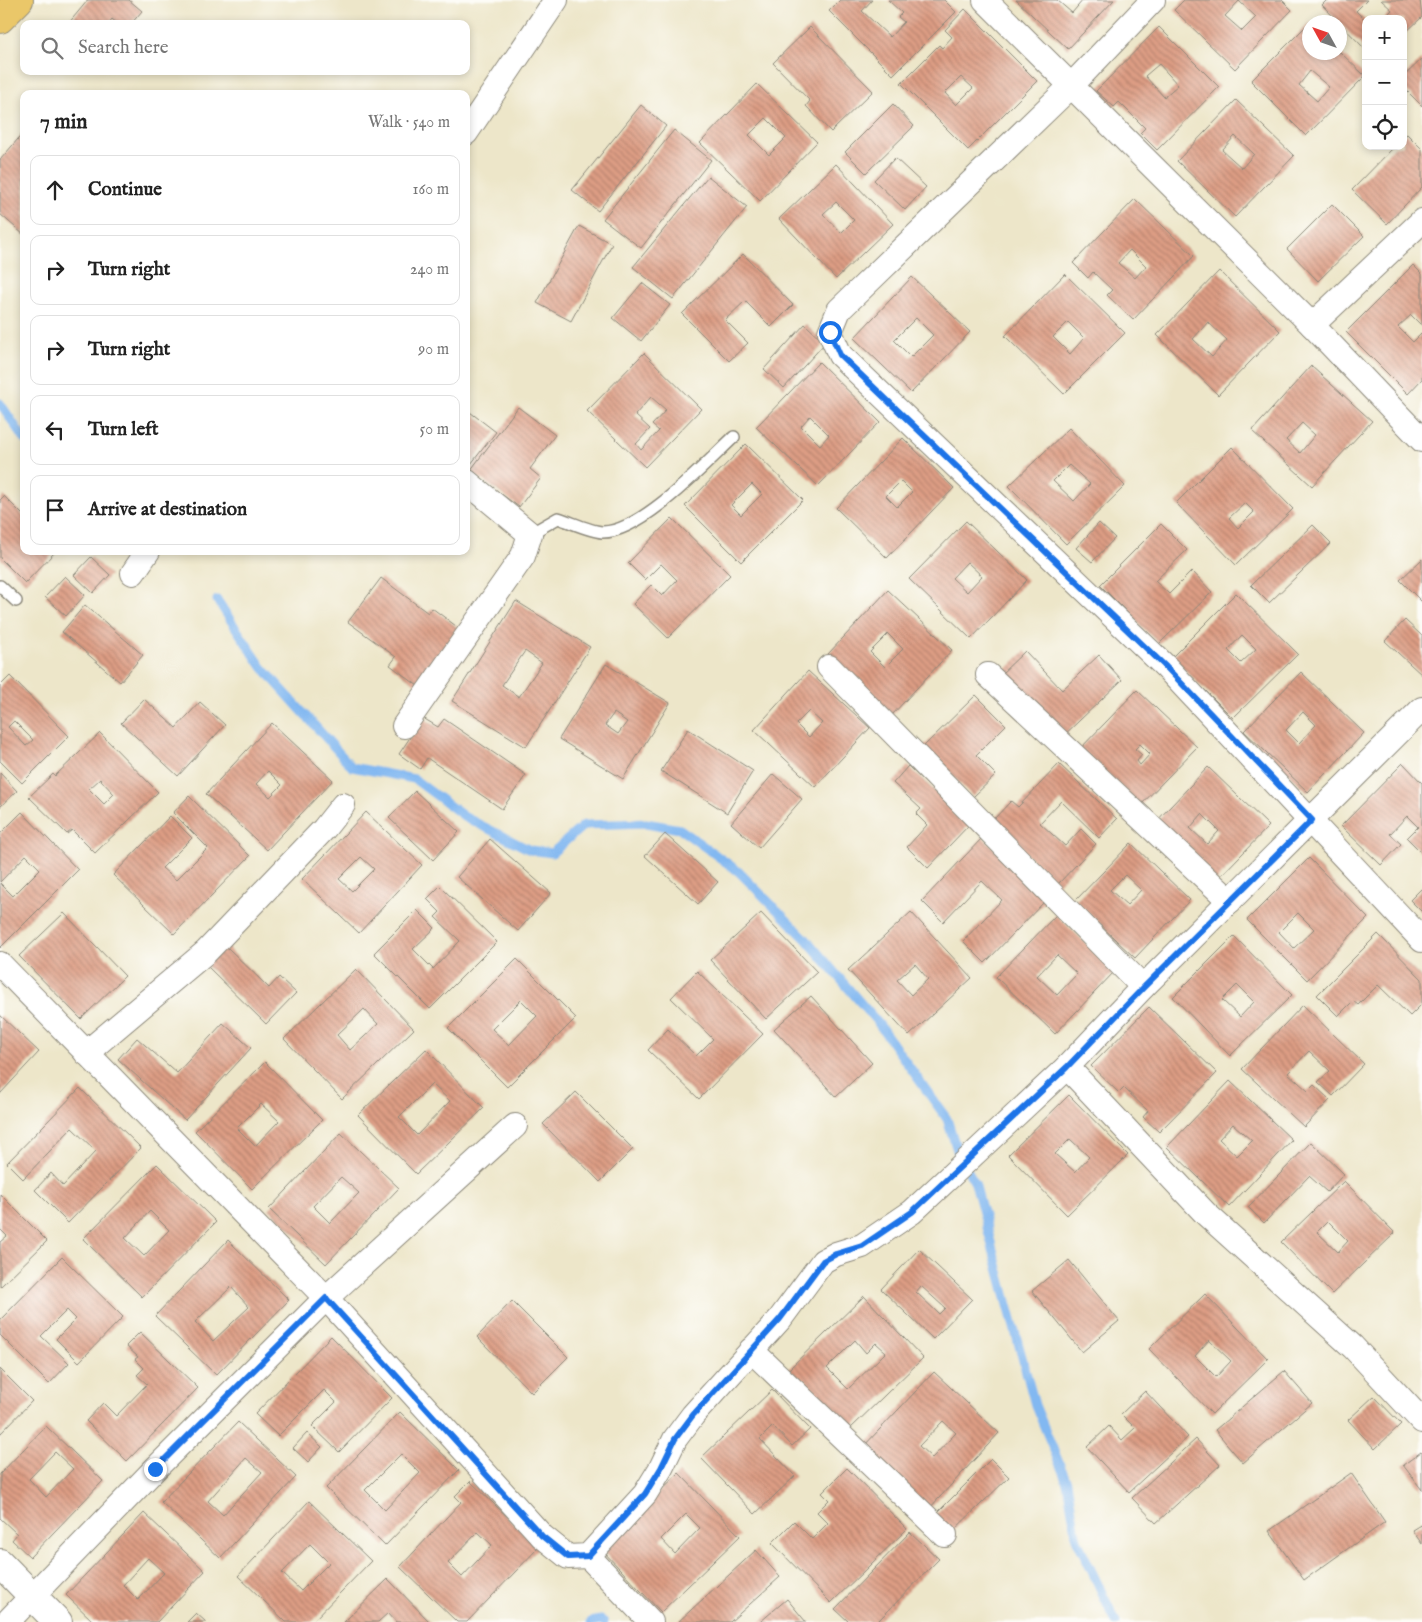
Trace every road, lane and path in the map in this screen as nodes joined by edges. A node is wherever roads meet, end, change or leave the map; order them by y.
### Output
1 (556, 0) edge
2 (985, 0) edge
3 (1153, 0) edge
4 (1070, 87) junction
5 (470, 127) edge
6 (1422, 221) edge
7 (1312, 325) junction
8 (734, 437) dead end
9 (1422, 440) edge
10 (470, 484) edge
11 (530, 534) junction
12 (145, 555) edge
13 (133, 573) dead end
14 (0, 586) edge
15 (16, 601) dead end
16 (829, 666) dead end
17 (988, 675) dead end
18 (1422, 710) edge
19 (404, 726) dead end
20 (343, 805) dead end
21 (1312, 820) junction
22 (1230, 901) junction
23 (1422, 940) edge
24 (0, 964) edge
25 (1144, 987) junction
26 (86, 1053) junction
27 (1067, 1067) junction
28 (515, 1126) dead end
29 (326, 1298) junction
30 (751, 1350) junction
31 (1422, 1421) edge
32 (945, 1535) dead end
33 (588, 1556) junction
34 (0, 1563) edge
35 (33, 1596) junction
36 (7, 1622) edge
37 (58, 1622) edge
38 (651, 1622) edge

1 - 5 street
2 - 4 street
3 - 4 street
4 - 7 street
4 - 21 street
6 - 7 street
7 - 9 street
8 - 11 lane
10 - 11 street
11 - 19 street
12 - 13 street
14 - 15 lane
16 - 25 street
17 - 22 street
18 - 21 street
20 - 26 street
21 - 22 street
21 - 23 street
22 - 25 street
24 - 26 street
25 - 27 street
26 - 29 street
27 - 30 street
27 - 31 street
28 - 29 street
29 - 33 street
29 - 35 street
30 - 32 street
30 - 33 street
33 - 38 street
34 - 35 street
35 - 36 street
35 - 37 street

